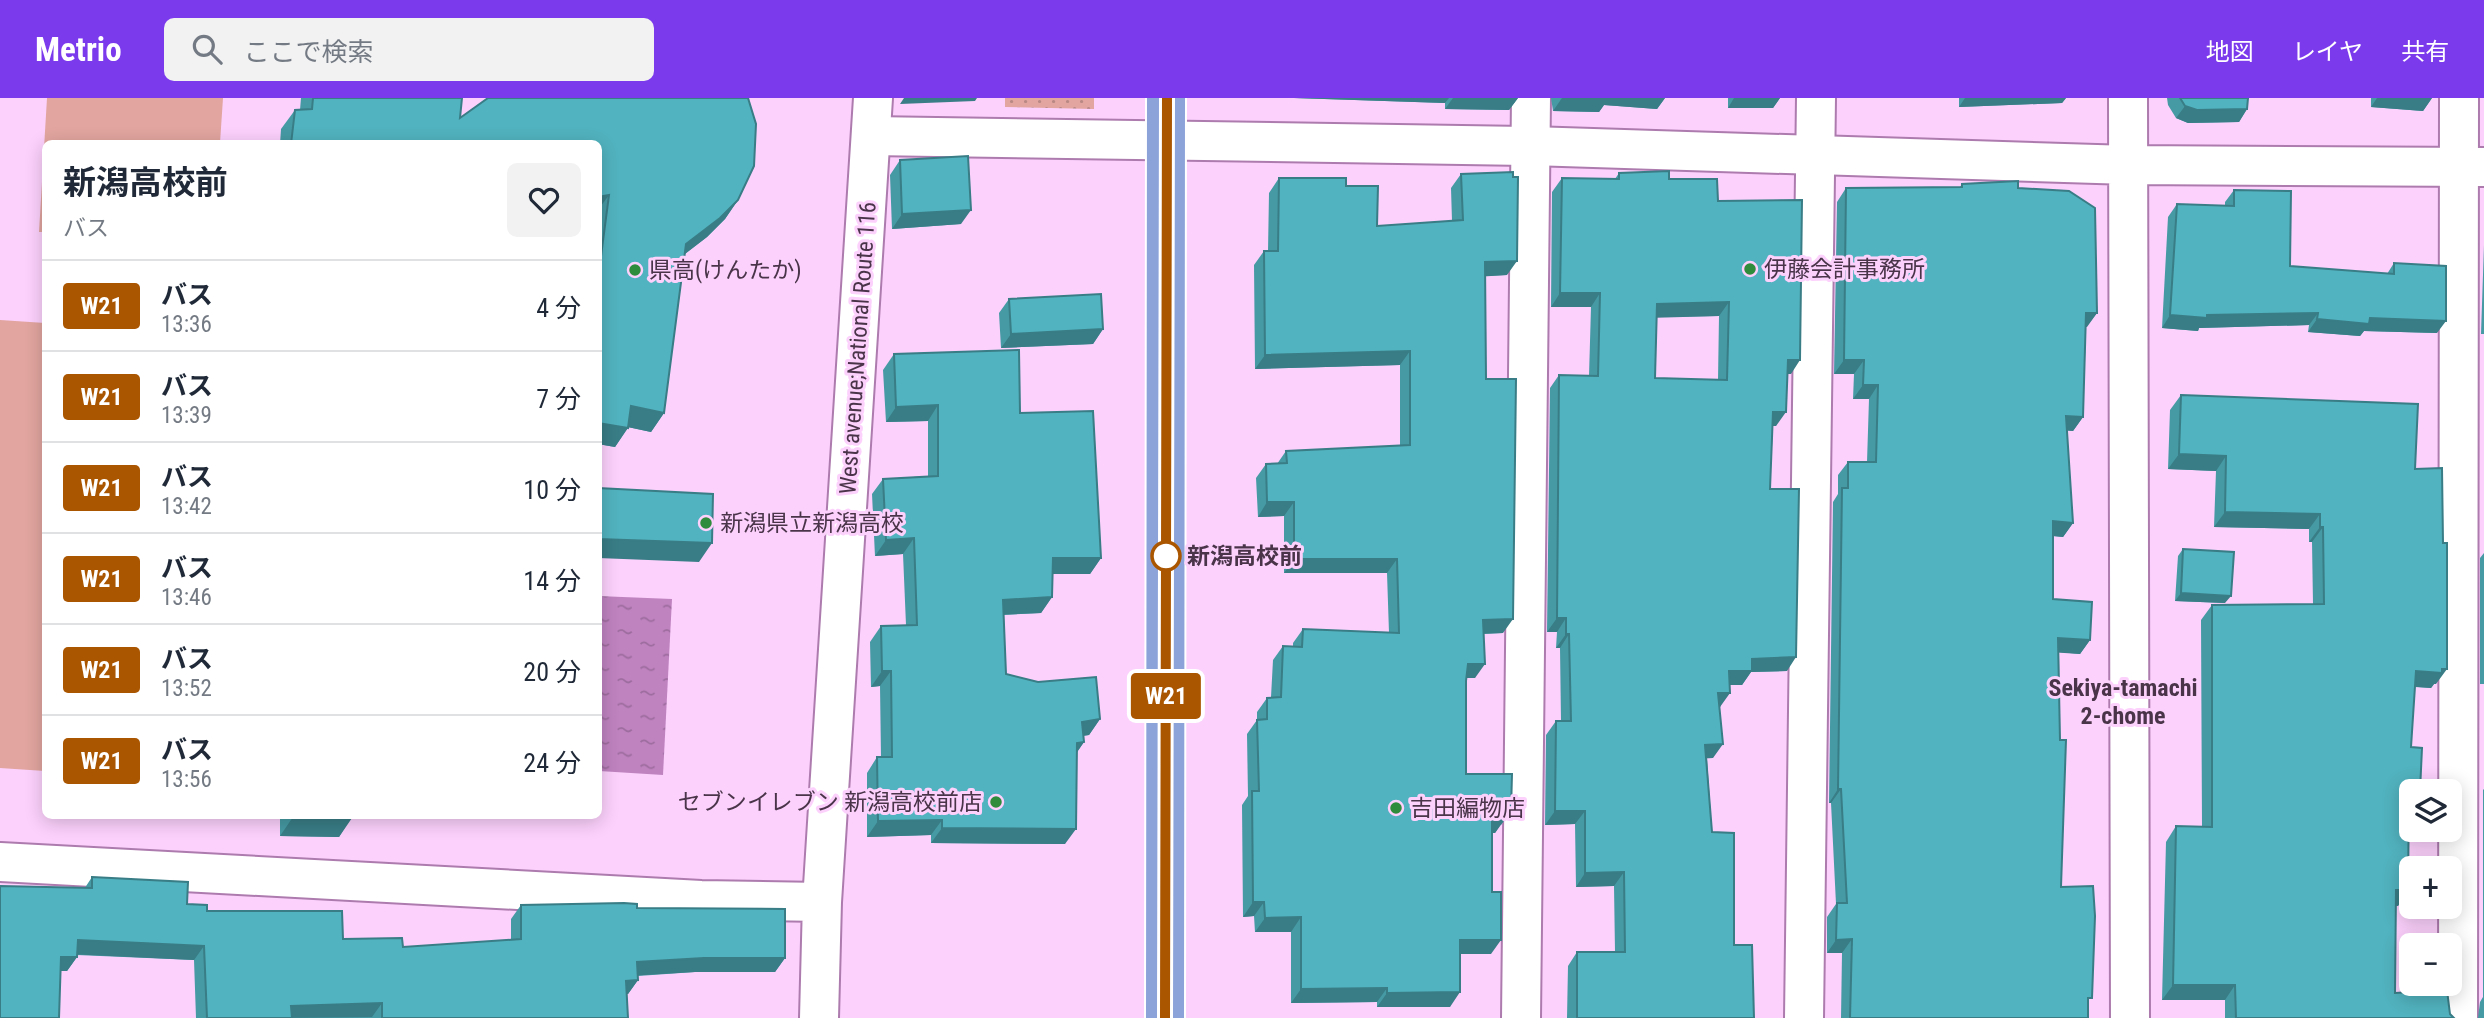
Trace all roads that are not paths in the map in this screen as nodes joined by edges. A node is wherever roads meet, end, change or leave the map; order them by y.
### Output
1 (873, 98) edge
2 (1167, 98) edge
3 (1531, 98) edge
4 (1816, 98) edge
5 (2128, 98) edge
6 (2459, 98) edge
7 (872, 136) junction
8 (1167, 139) junction
9 (1531, 146) junction
10 (1817, 153) junction
11 (2129, 165) junction
12 (2471, 167) edge
13 (0, 862) edge
14 (822, 902) junction
15 (819, 1018) edge
16 (1165, 1018) edge
17 (1521, 1018) edge
18 (1804, 1018) edge
19 (2130, 1018) edge
20 (2458, 1018) edge

1 - 7 street, West avenue;National Route 116
2 - 8 highway
3 - 9 street
4 - 10 street
5 - 11 street
6 - 12 street
7 - 8 street
7 - 14 street, West avenue;National Route 116
8 - 9 street
8 - 16 highway
9 - 10 street
9 - 17 street
10 - 11 street
10 - 18 street
11 - 12 street
11 - 19 street
12 - 20 street
13 - 14 street
14 - 15 street, West avenue;National Route 116

